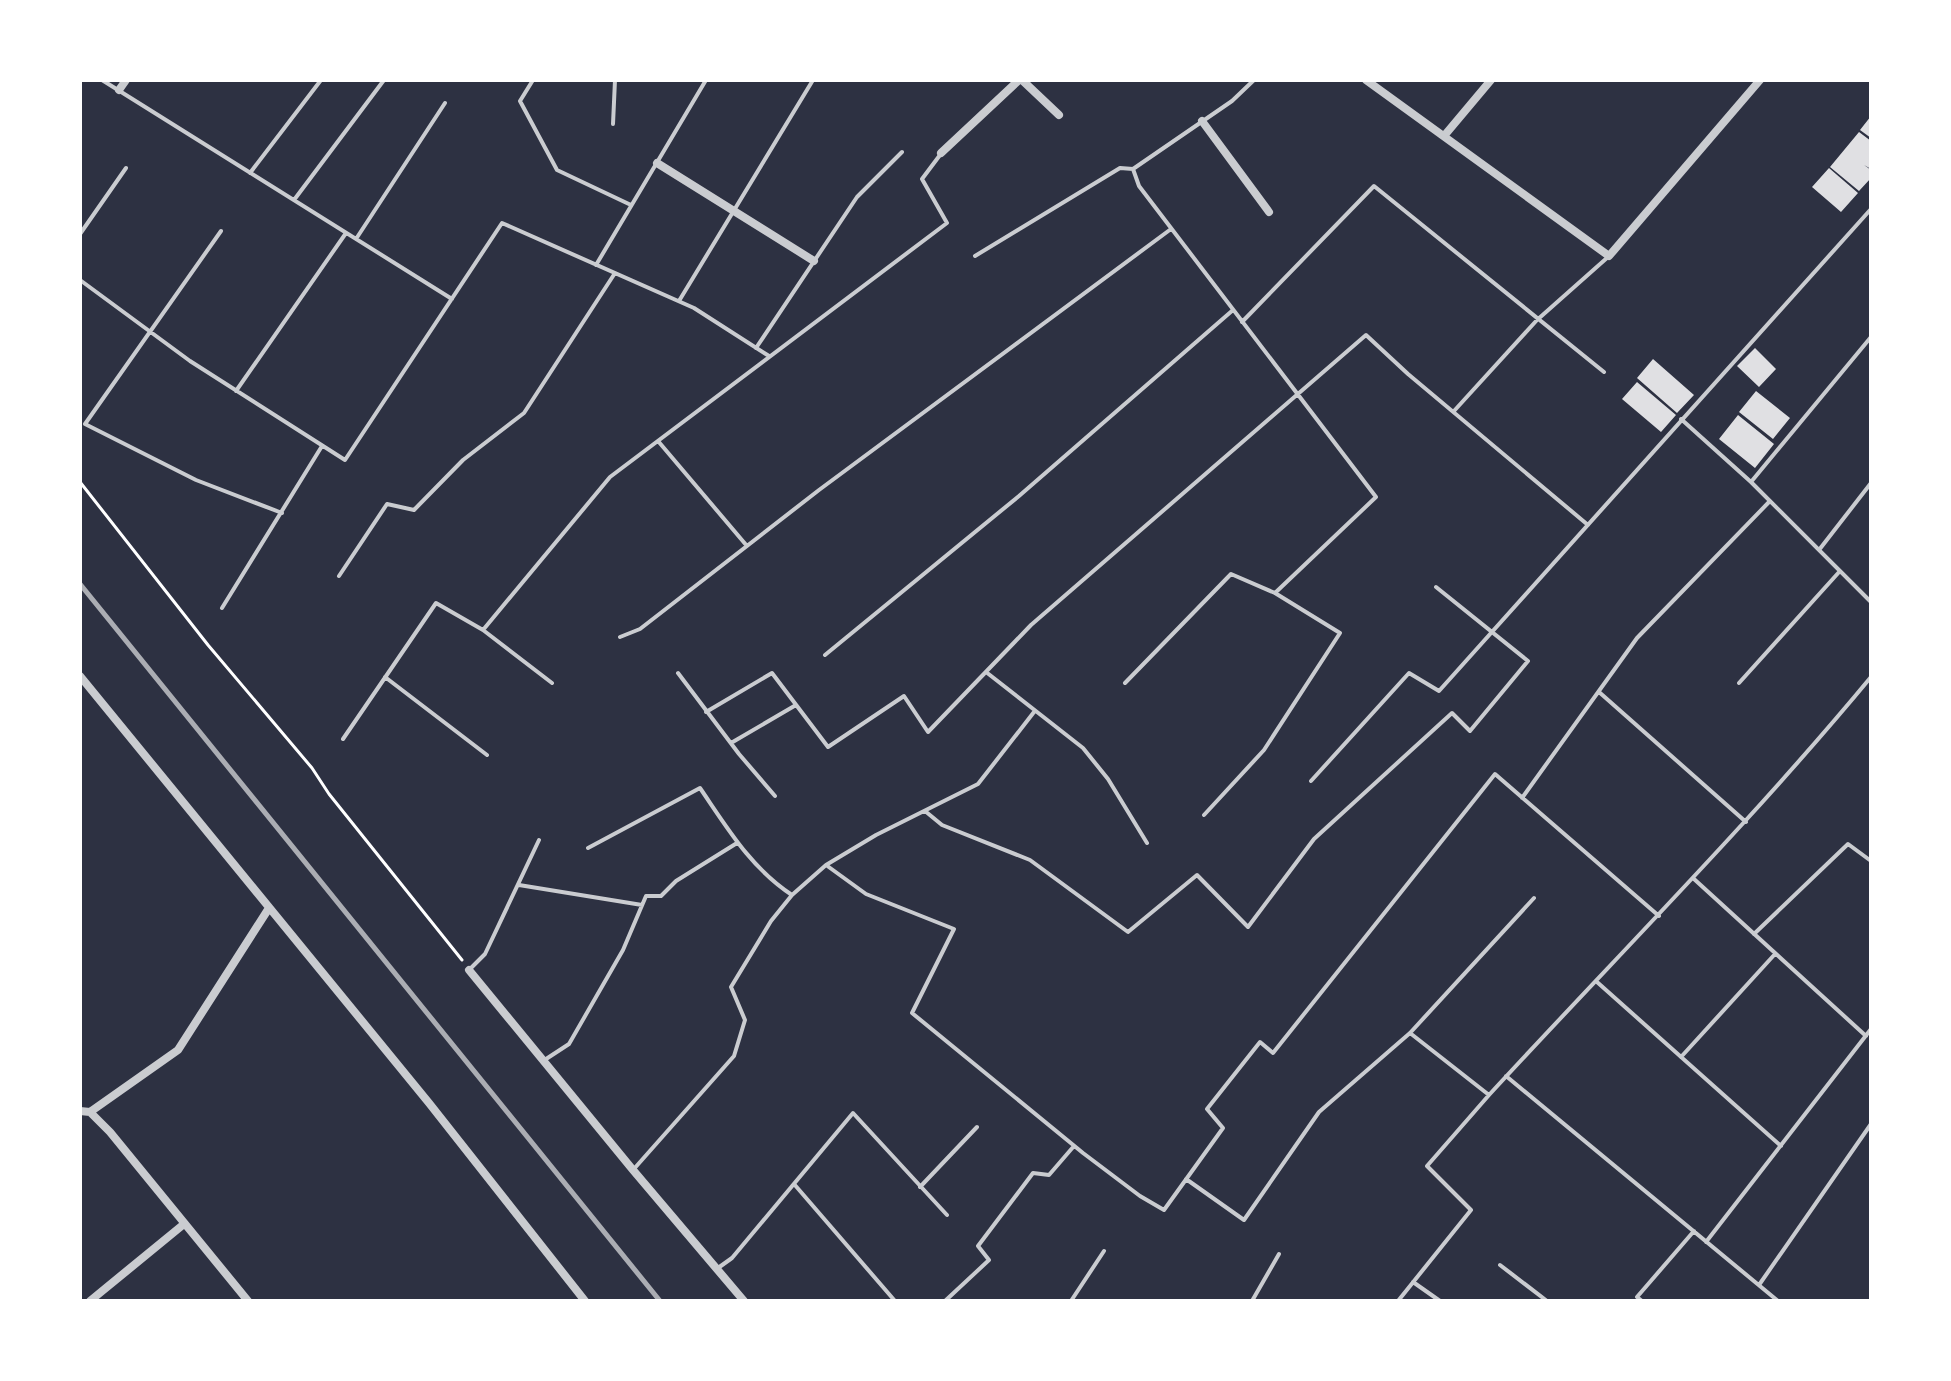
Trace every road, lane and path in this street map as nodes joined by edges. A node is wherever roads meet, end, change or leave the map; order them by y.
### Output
1 (102, 80) edge
2 (126, 80) edge
3 (321, 80) edge
4 (384, 80) edge
5 (533, 80) edge
6 (615, 80) edge
7 (706, 80) edge
8 (813, 80) edge
9 (1020, 80) edge
10 (1254, 80) edge
11 (1366, 80) edge
12 (1491, 80) edge
13 (1760, 80) edge
14 (119, 90) junction
15 (445, 103) dead end
16 (1059, 115) dead end
17 (1202, 121) junction
18 (613, 124) dead end
19 (1444, 136) junction
20 (902, 152) dead end
21 (941, 153) joint
22 (657, 163) junction
23 (126, 168) dead end
24 (1133, 169) junction
25 (250, 173) junction
26 (294, 200) junction
27 (631, 205) junction
28 (1871, 209) edge
29 (734, 211) junction
30 (1269, 212) dead end
31 (1171, 229) junction
32 (221, 231) dead end
33 (346, 233) junction
34 (80, 234) edge
35 (356, 239) junction
36 (975, 256) dead end
37 (1609, 256) junction
38 (814, 261) junction
39 (596, 265) junction
40 (615, 273) junction
41 (80, 280) edge
42 (452, 299) junction
43 (679, 301) junction
44 (1233, 310) junction
45 (1537, 320) junction
46 (1242, 322) junction
47 (150, 332) junction
48 (1871, 337) edge
49 (756, 348) junction
50 (769, 356) junction
51 (1604, 372) dead end
52 (236, 391) junction
53 (1297, 394) junction
54 (1454, 411) junction
55 (1681, 419) junction
56 (658, 441) junction
57 (322, 446) junction
58 (80, 482) edge
59 (1751, 482) junction
60 (1871, 483) edge
61 (1770, 501) junction
62 (282, 513) junction
63 (1588, 525) junction
64 (747, 546) junction
65 (1819, 550) junction
66 (1840, 571) junction
67 (339, 576) dead end
68 (1436, 587) dead end
69 (1275, 593) junction
70 (1871, 602) edge
71 (222, 608) dead end
72 (483, 630) junction
73 (1491, 633) junction
74 (620, 637) dead end
75 (825, 655) dead end
76 (986, 672) junction
77 (678, 673) dead end
78 (80, 676) edge
79 (385, 677) junction
80 (1871, 677) edge
81 (552, 683) dead end
82 (1125, 683) dead end
83 (1739, 683) dead end
84 (1599, 692) junction
85 (796, 705) junction
86 (706, 712) junction
87 (1034, 712) junction
88 (343, 739) dead end
89 (731, 743) junction
90 (487, 755) dead end
91 (1311, 781) dead end
92 (775, 796) dead end
93 (1522, 798) junction
94 (925, 811) junction
95 (1204, 815) dead end
96 (1746, 822) junction
97 (539, 840) dead end
98 (737, 843) junction
99 (1147, 843) dead end
100 (588, 848) dead end
101 (1871, 861) edge
102 (826, 865) junction
103 (1694, 879) junction
104 (518, 885) junction
105 (792, 895) junction
106 (1534, 898) dead end
107 (642, 905) junction
108 (269, 908) junction
109 (1659, 916) junction
110 (1754, 934) junction
111 (1775, 954) junction
112 (469, 970) junction
113 (1597, 982) junction
114 (1871, 1029) edge
115 (1410, 1033) junction
116 (1866, 1036) junction
117 (1681, 1057) junction
118 (543, 1061) junction
119 (1506, 1076) junction
120 (1489, 1095) junction
121 (85, 1112) edge
122 (1871, 1124) edge
123 (977, 1127) dead end
124 (1074, 1146) junction
125 (1781, 1146) junction
126 (633, 1170) junction
127 (1186, 1179) junction
128 (794, 1184) junction
129 (920, 1187) junction
130 (947, 1215) dead end
131 (184, 1224) junction
132 (1694, 1231) junction
133 (1706, 1242) junction
134 (1104, 1251) dead end
135 (1279, 1254) dead end
136 (1500, 1265) dead end
137 (716, 1269) junction
138 (1413, 1282) junction
139 (1759, 1285) junction
140 (90, 1301) edge
141 (248, 1301) edge
142 (585, 1301) edge
143 (744, 1301) edge
144 (895, 1301) edge
145 (945, 1301) edge
146 (1071, 1301) edge
147 (1252, 1301) edge
148 (1398, 1301) edge
149 (1440, 1301) edge
150 (1547, 1301) edge
151 (1642, 1301) edge
152 (1778, 1301) edge

1 - 14 lane
2 - 14 street
3 - 25 lane
4 - 26 lane
5 - 27 lane
6 - 18 lane
7 - 22 lane
8 - 29 lane
9 - 16 street
9 - 21 street
10 - 17 lane
11 - 19 street
12 - 19 street
13 - 37 street
14 - 25 lane
15 - 35 lane
17 - 24 lane
17 - 30 street
19 - 37 street
20 - 38 lane
21 - 50 lane
22 - 27 lane
22 - 29 street
23 - 34 lane
24 - 31 lane
24 - 36 lane
25 - 26 lane
26 - 33 lane
27 - 39 lane
28 - 55 lane
29 - 38 street
29 - 43 lane
31 - 44 lane
31 - 64 lane
32 - 47 lane
33 - 35 lane
33 - 52 lane
35 - 42 lane
37 - 45 lane
38 - 49 lane
39 - 40 lane
39 - 42 lane
40 - 43 lane
40 - 67 lane
41 - 47 lane
42 - 57 lane
43 - 49 lane
44 - 46 lane
44 - 75 lane
45 - 46 lane
45 - 51 lane
45 - 54 lane
46 - 53 lane
47 - 52 lane
47 - 62 lane
48 - 59 lane
49 - 50 lane
50 - 56 lane
52 - 57 lane
53 - 54 lane
53 - 69 lane
53 - 76 lane
54 - 63 lane
55 - 59 lane
55 - 63 lane
56 - 64 lane
56 - 72 lane
57 - 62 lane
58 - 112 path
59 - 61 lane
60 - 65 lane
61 - 65 lane
61 - 84 lane
62 - 71 lane
63 - 73 lane
64 - 74 lane
65 - 66 lane
66 - 70 lane
66 - 83 lane
68 - 73 lane
69 - 82 lane
69 - 95 lane
72 - 79 lane
72 - 81 lane
73 - 91 lane
73 - 94 lane
76 - 85 lane
76 - 87 lane
77 - 86 lane
78 - 108 street
79 - 88 lane
79 - 90 lane
80 - 96 lane
84 - 93 lane
84 - 96 lane
85 - 86 lane
85 - 89 lane
86 - 89 lane
87 - 94 lane
87 - 99 lane
89 - 92 lane
93 - 109 lane
93 - 127 lane
94 - 102 lane
96 - 103 lane
97 - 104 lane
98 - 100 lane
98 - 105 lane
98 - 107 lane
101 - 110 lane
102 - 105 lane
102 - 124 lane
103 - 109 lane
103 - 110 lane
104 - 107 lane
104 - 112 lane
105 - 126 lane
106 - 115 lane
107 - 118 lane
108 - 121 street
108 - 142 street
109 - 113 lane
110 - 111 lane
111 - 116 lane
111 - 117 lane
112 - 118 street
113 - 117 lane
113 - 119 lane
114 - 116 lane
115 - 120 lane
115 - 127 lane
116 - 125 lane
117 - 125 lane
118 - 126 street
119 - 120 lane
119 - 132 lane
120 - 138 lane
121 - 131 street
122 - 139 lane
123 - 129 lane
124 - 127 lane
124 - 145 lane
125 - 133 lane
126 - 137 street
128 - 129 lane
128 - 137 lane
128 - 144 lane
129 - 130 lane
131 - 140 street
131 - 141 street
132 - 133 lane
132 - 151 lane
133 - 139 lane
134 - 146 lane
135 - 147 lane
136 - 150 lane
137 - 143 street
138 - 148 lane
138 - 149 lane
139 - 152 lane

